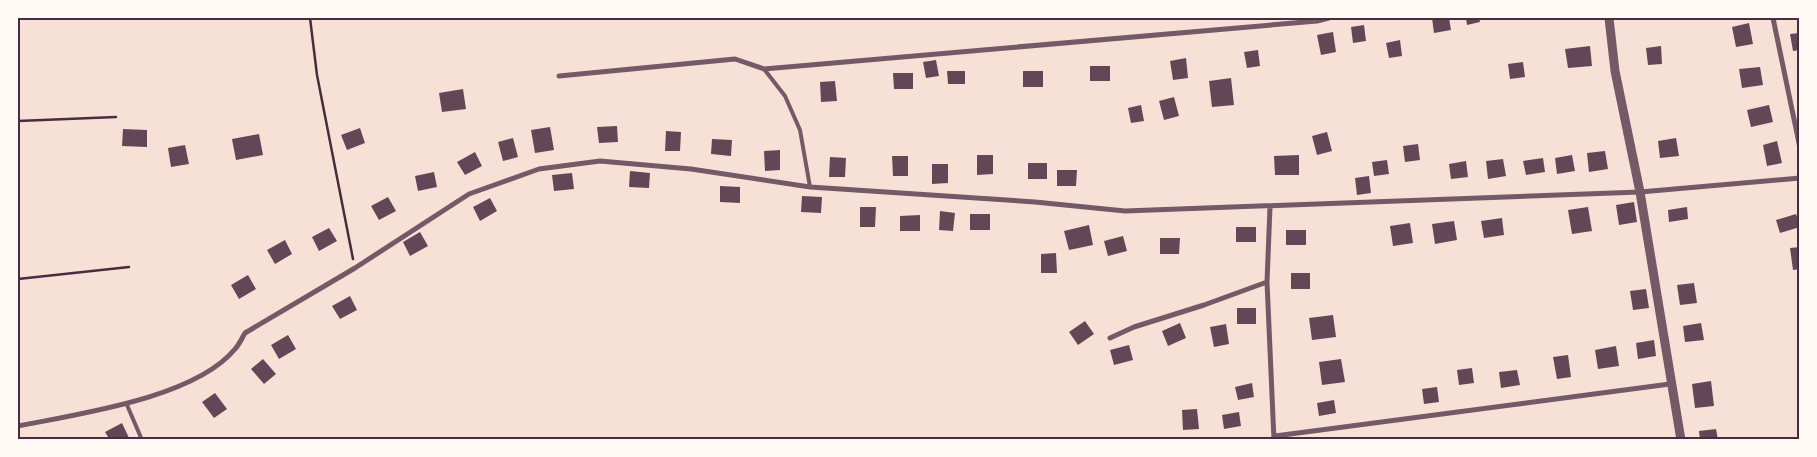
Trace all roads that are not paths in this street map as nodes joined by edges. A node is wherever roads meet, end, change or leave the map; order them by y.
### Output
1 (1329, 18) edge
2 (1609, 18) edge
3 (1773, 18) edge
4 (764, 69) junction
5 (559, 76) dead end
6 (1800, 148) edge
7 (1800, 178) edge
8 (810, 187) junction
9 (1640, 192) junction
10 (1270, 207) junction
11 (1267, 282) junction
12 (1110, 338) dead end
13 (1670, 384) junction
14 (127, 405) junction
15 (18, 426) edge
16 (1275, 438) edge
17 (142, 440) edge
18 (1681, 440) edge

1 - 4 street
2 - 9 street
3 - 6 street
4 - 5 street
4 - 8 lane
7 - 9 street
8 - 10 street
8 - 14 street
9 - 10 street
9 - 13 street
10 - 11 street
11 - 12 street
11 - 16 street
13 - 16 street
13 - 18 street
14 - 15 street
14 - 17 lane

